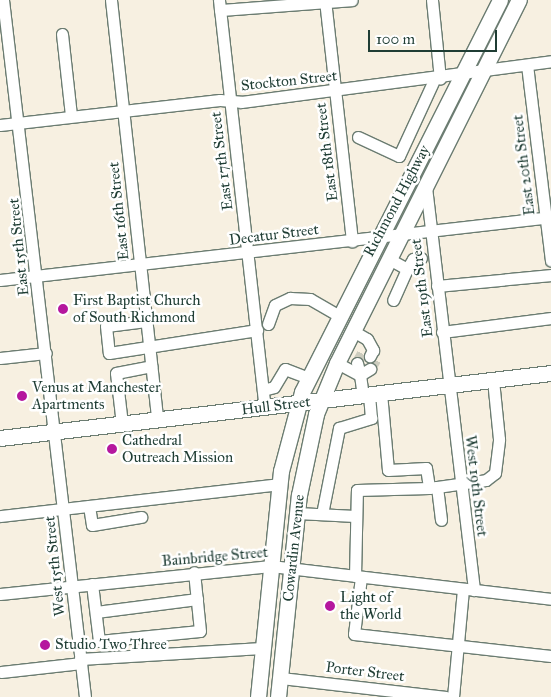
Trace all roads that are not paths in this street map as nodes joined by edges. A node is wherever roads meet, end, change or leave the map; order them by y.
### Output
1 (3, 0) edge
2 (111, 0) edge
3 (352, 0) edge
4 (432, 0) edge
5 (500, 0) edge
6 (519, 0) edge
7 (325, 1) edge
8 (219, 5) edge
9 (62, 34) dead end
10 (551, 61) edge
11 (527, 64) junction
12 (484, 69) junction
13 (462, 76) junction
14 (437, 79) junction
15 (335, 91) junction
16 (230, 101) junction
17 (123, 110) junction
18 (418, 114) junction
19 (71, 116) junction
20 (439, 122) junction
21 (19, 123) junction
22 (0, 125) edge
23 (358, 137) dead end
24 (402, 151) junction
25 (419, 160) junction
26 (426, 187) junction
27 (548, 218) edge
28 (430, 231) junction
29 (401, 235) junction
30 (377, 238) junction
31 (352, 240) junction
32 (248, 253) junction
33 (421, 258) dead end
34 (389, 259) junction
35 (551, 261) edge
36 (140, 265) junction
37 (408, 270) junction
38 (551, 275) edge
39 (38, 276) junction
40 (0, 280) edge
41 (437, 286) junction
42 (393, 300) dead end
43 (274, 307) junction
44 (254, 309) junction
45 (338, 315) junction
46 (551, 318) edge
47 (146, 321) junction
48 (268, 324) dead end
49 (257, 330) junction
50 (353, 331) junction
51 (442, 332) junction
52 (149, 348) junction
53 (46, 353) junction
54 (0, 358) edge
55 (367, 361) junction
56 (337, 363) junction
57 (151, 366) junction
58 (551, 373) edge
59 (308, 378) junction
60 (493, 380) junction
61 (448, 385) junction
62 (263, 390) junction
63 (371, 395) junction
64 (321, 401) junction
65 (298, 403) junction
66 (265, 407) junction
67 (157, 420) junction
68 (122, 424) junction
69 (54, 432) junction
70 (0, 438) edge
71 (279, 484) junction
72 (460, 484) junction
73 (433, 488) junction
74 (89, 506) junction
75 (63, 509) junction
76 (297, 513) junction
77 (322, 514) junction
78 (0, 516) edge
79 (355, 516) junction
80 (141, 517) dead end
81 (440, 520) dead end
82 (271, 566) junction
83 (292, 568) junction
84 (194, 572) junction
85 (358, 576) junction
86 (92, 584) junction
87 (72, 586) junction
88 (468, 590) junction
89 (0, 594) edge
90 (197, 599) junction
91 (551, 599) edge
92 (96, 612) junction
93 (458, 646) junction
94 (262, 648) junction
95 (551, 656) edge
96 (81, 661) junction
97 (1, 672) edge
98 (281, 678) junction
99 (347, 691) edge
100 (85, 697) edge
101 (258, 697) edge
102 (278, 697) edge
103 (446, 697) edge
104 (452, 697) edge

1 - 21 street, East 15th Street
2 - 17 street, East 16th Street
3 - 7 street
4 - 14 street
5 - 13 main road, Richmond Highway
6 - 12 main road, Richmond Highway
7 - 8 street
7 - 15 street, East 18th Street
8 - 16 street, East 17th Street
9 - 19 street
10 - 11 street, Stockton Street
11 - 12 street, Stockton Street
11 - 27 street, East 20th Street
12 - 13 street, Stockton Street
12 - 26 main road, Richmond Highway
13 - 14 street, Stockton Street
13 - 20 main road, Richmond Highway
14 - 15 street, Stockton Street
14 - 18 street
15 - 16 street, Stockton Street
15 - 31 street, East 18th Street
16 - 17 street, Stockton Street
16 - 32 street, East 17th Street
17 - 19 street, Stockton Street
17 - 36 street, East 16th Street
18 - 20 street
18 - 24 street
19 - 21 street, Stockton Street
20 - 25 main road, Richmond Highway
21 - 22 street, Stockton Street
21 - 39 street, East 15th Street
23 - 24 street
24 - 25 street
25 - 30 main road, Richmond Highway
26 - 28 street, East 19th Street
26 - 29 main road, Richmond Highway
27 - 28 street, Decatur Street
27 - 35 street, East 20th Street
28 - 29 street, Decatur Street
28 - 41 street, East 19th Street
29 - 30 street, Decatur Street
29 - 34 main road, Richmond Highway
30 - 31 street, Decatur Street
30 - 45 main road, Richmond Highway
31 - 32 street, Decatur Street
32 - 36 street, Decatur Street
32 - 44 street, East 17th Street
33 - 37 street
34 - 37 street
34 - 50 main road, Richmond Highway
36 - 39 street, Decatur Street
36 - 47 street, East 16th Street
37 - 42 street
38 - 41 street
39 - 40 street, Decatur Street
39 - 53 street, East 15th Street
41 - 51 street, East 19th Street
43 - 44 street
43 - 45 street
43 - 48 street
44 - 49 street, East 17th Street
45 - 59 main road, Richmond Highway
46 - 51 street
47 - 52 street, East 16th Street
47 - 52 street
49 - 52 street
49 - 62 street, East 17th Street
50 - 55 street
50 - 56 main road, Richmond Highway
51 - 61 street, East 19th Street
52 - 57 street, East 16th Street
53 - 54 street
53 - 69 street, East 15th Street
55 - 56 street
55 - 63 street
56 - 64 main road, Richmond Highway
57 - 67 street, East 16th Street
57 - 68 street
58 - 60 main road, Hull Street
59 - 62 street
59 - 65 main road, Richmond Highway
60 - 61 main road, Hull Street
60 - 72 street
61 - 63 main road, Hull Street
61 - 72 street, West 19th Street
62 - 66 street, East 17th Street
63 - 64 main road, Hull Street
63 - 73 street
63 - 77 street
64 - 65 main road, Hull Street
64 - 76 main road, Cowardin Avenue
65 - 66 main road, Hull Street
65 - 71 main road, Cowardin Avenue
66 - 67 main road, Hull Street
67 - 68 main road, Hull Street
68 - 69 main road, Hull Street
69 - 70 main road, Hull Street
69 - 75 street, West 15th Street
71 - 74 street
71 - 82 main road, Cowardin Avenue
72 - 73 street
72 - 88 street, West 19th Street
73 - 79 street
73 - 81 street
74 - 75 street
74 - 80 street
75 - 78 street
75 - 87 street, West 15th Street
76 - 77 street
76 - 83 main road, Cowardin Avenue
77 - 79 street
79 - 85 street
82 - 83 street, Bainbridge Street
82 - 84 street, Bainbridge Street
82 - 94 main road, Cowardin Avenue
83 - 85 street, Bainbridge Street
83 - 98 main road, Cowardin Avenue
84 - 86 street, Bainbridge Street
84 - 90 street
85 - 88 street, Bainbridge Street
85 - 93 street
86 - 87 street, Bainbridge Street
86 - 92 street
87 - 89 street, Bainbridge Street
87 - 96 street, West 15th Street
88 - 91 street, Bainbridge Street
88 - 93 street, West 19th Street
90 - 92 street
90 - 92 street
93 - 95 street
93 - 104 street, West 19th Street
94 - 96 street
94 - 101 main road, Cowardin Avenue
96 - 97 street
96 - 100 street, West 15th Street
98 - 99 street, Porter Street
98 - 102 main road, Cowardin Avenue
99 - 103 street, Porter Street

